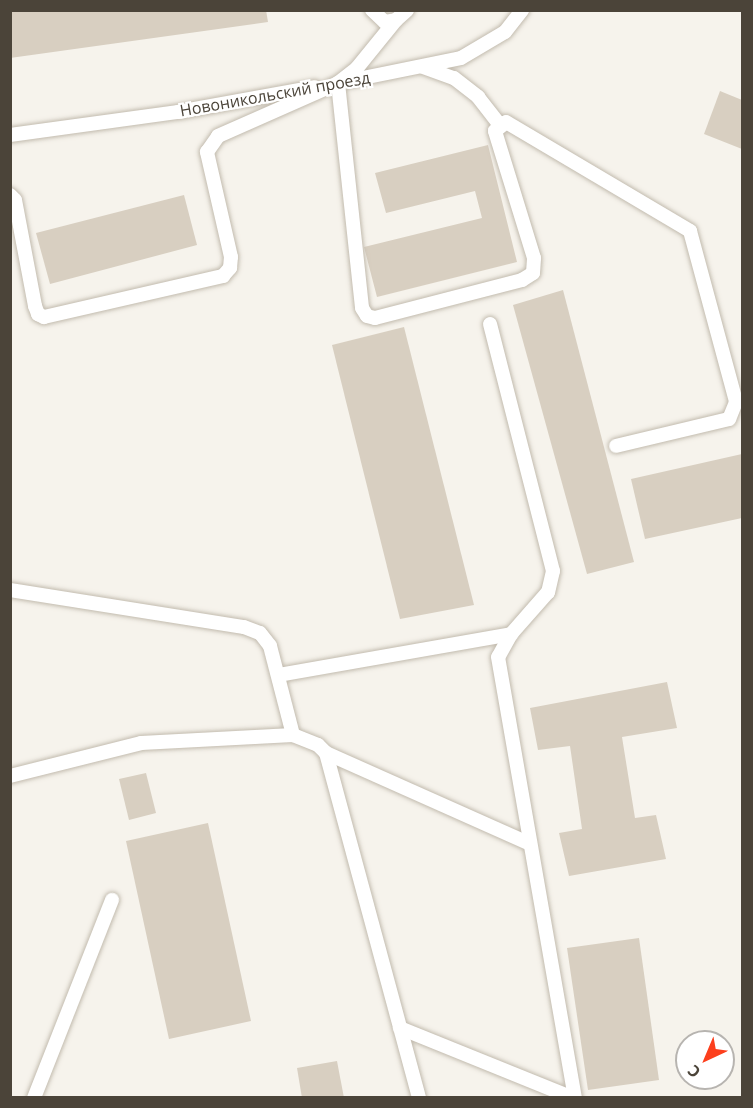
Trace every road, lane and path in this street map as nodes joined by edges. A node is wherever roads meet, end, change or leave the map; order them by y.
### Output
1 (372, 10) edge
2 (407, 10) edge
3 (522, 10) edge
4 (396, 20) junction
5 (423, 67) junction
6 (338, 83) junction
7 (500, 125) junction
8 (10, 135) edge
9 (10, 195) edge
10 (490, 324) dead end
11 (616, 446) dead end
12 (10, 590) edge
13 (511, 634) junction
14 (279, 675) junction
15 (294, 735) junction
16 (326, 753) junction
17 (10, 776) edge
18 (530, 844) junction
19 (112, 900) dead end
20 (400, 1028) junction
21 (34, 1098) edge
22 (419, 1098) edge
23 (574, 1098) edge

1 - 4 lane
2 - 4 lane
3 - 5 lane, Новоникольский проезд
4 - 6 lane
5 - 6 lane, Новоникольский проезд
5 - 7 lane
6 - 7 lane
6 - 8 lane, Новоникольский проезд
6 - 9 lane
7 - 11 lane
10 - 13 lane
12 - 14 lane
13 - 14 lane
13 - 18 lane
14 - 15 lane
15 - 16 lane
15 - 17 lane
16 - 18 lane
16 - 20 lane
18 - 23 lane
19 - 21 lane
20 - 22 lane
20 - 23 lane

